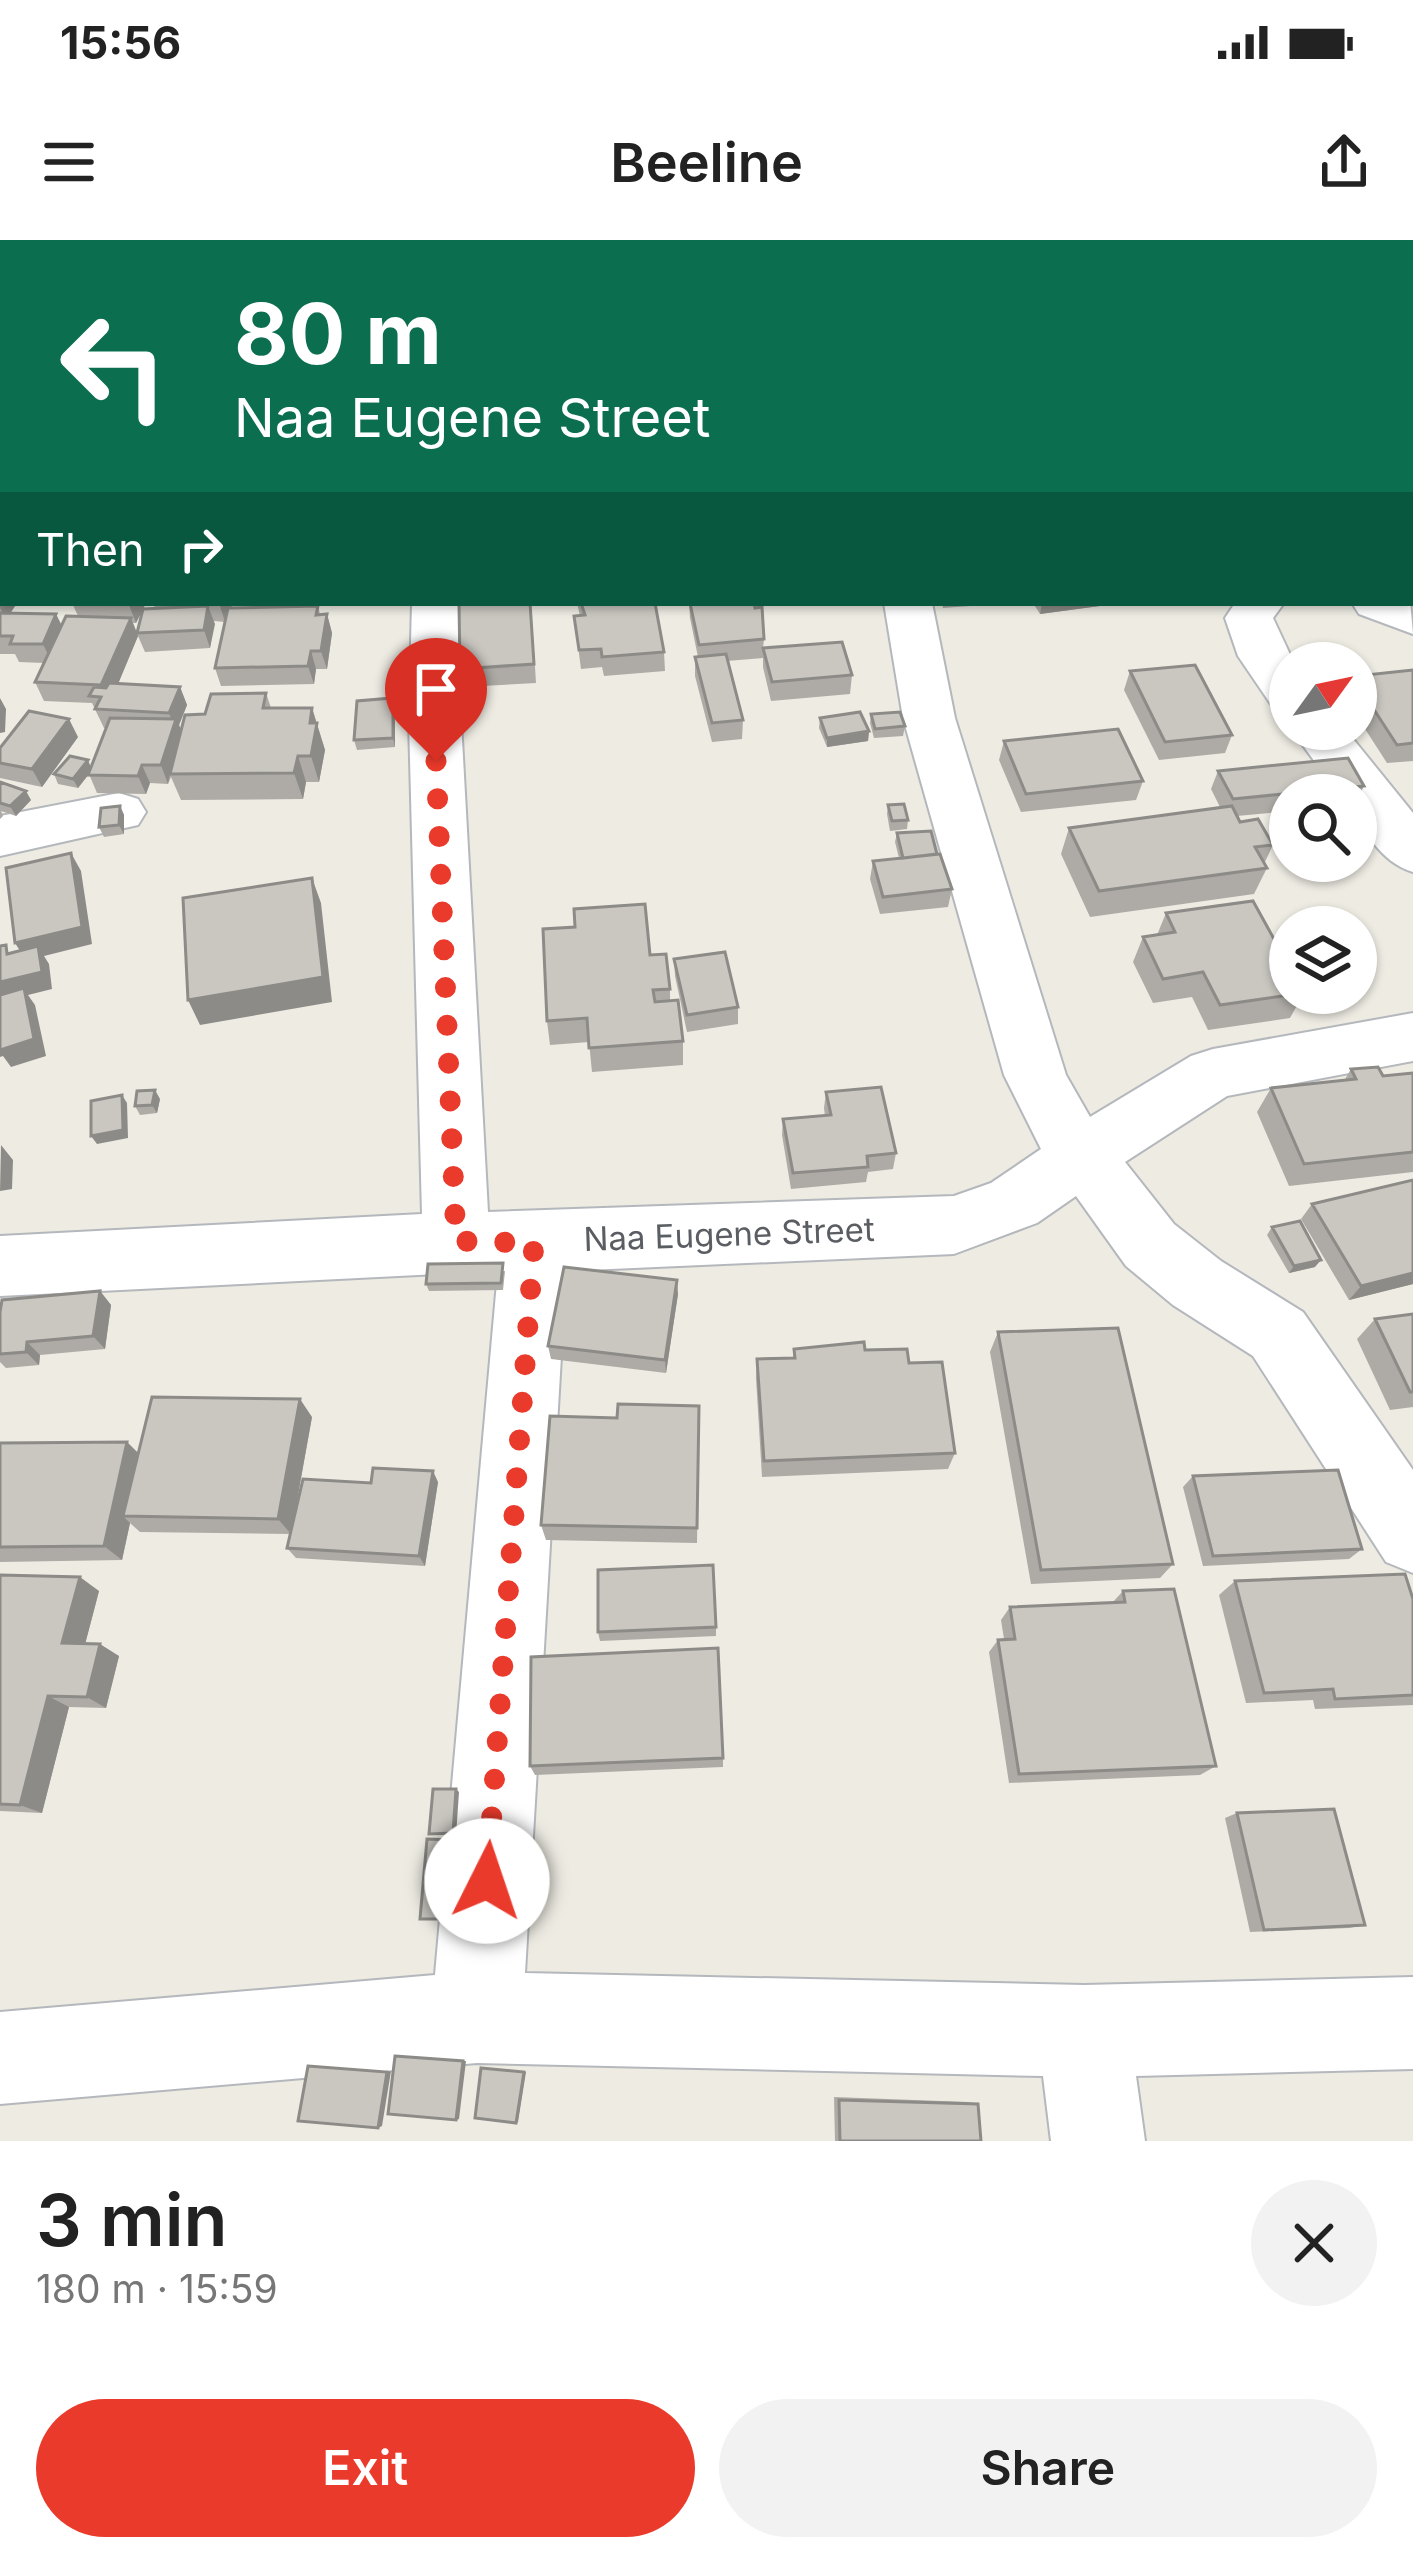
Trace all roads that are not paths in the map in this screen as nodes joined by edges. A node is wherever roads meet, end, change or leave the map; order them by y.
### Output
1 (436, 606) edge
2 (909, 606) edge
3 (1258, 606) edge
4 (1383, 606) edge
5 (1413, 619) edge
6 (1269, 660) edge
7 (1333, 750) edge
8 (119, 812) edge
9 (0, 836) edge
10 (1413, 852) edge
11 (1413, 1037) edge
12 (1085, 1156) junction
13 (456, 1241) junction
14 (534, 1243) junction
15 (0, 1266) edge
16 (1413, 1534) edge
17 (477, 2017) junction
18 (1413, 2023) edge
19 (1084, 2031) junction
20 (0, 2058) edge
21 (1098, 2141) edge

1 - 13 street
2 - 12 street
3 - 6 street
4 - 5 street
7 - 10 street
8 - 9 street
11 - 12 street, Naa Eugene Street
12 - 14 street, Naa Eugene Street
12 - 16 street
13 - 14 street, Naa Eugene Street
13 - 15 street, Naa Eugene Street
14 - 17 street
17 - 19 street
17 - 20 street
18 - 19 street
19 - 21 street

